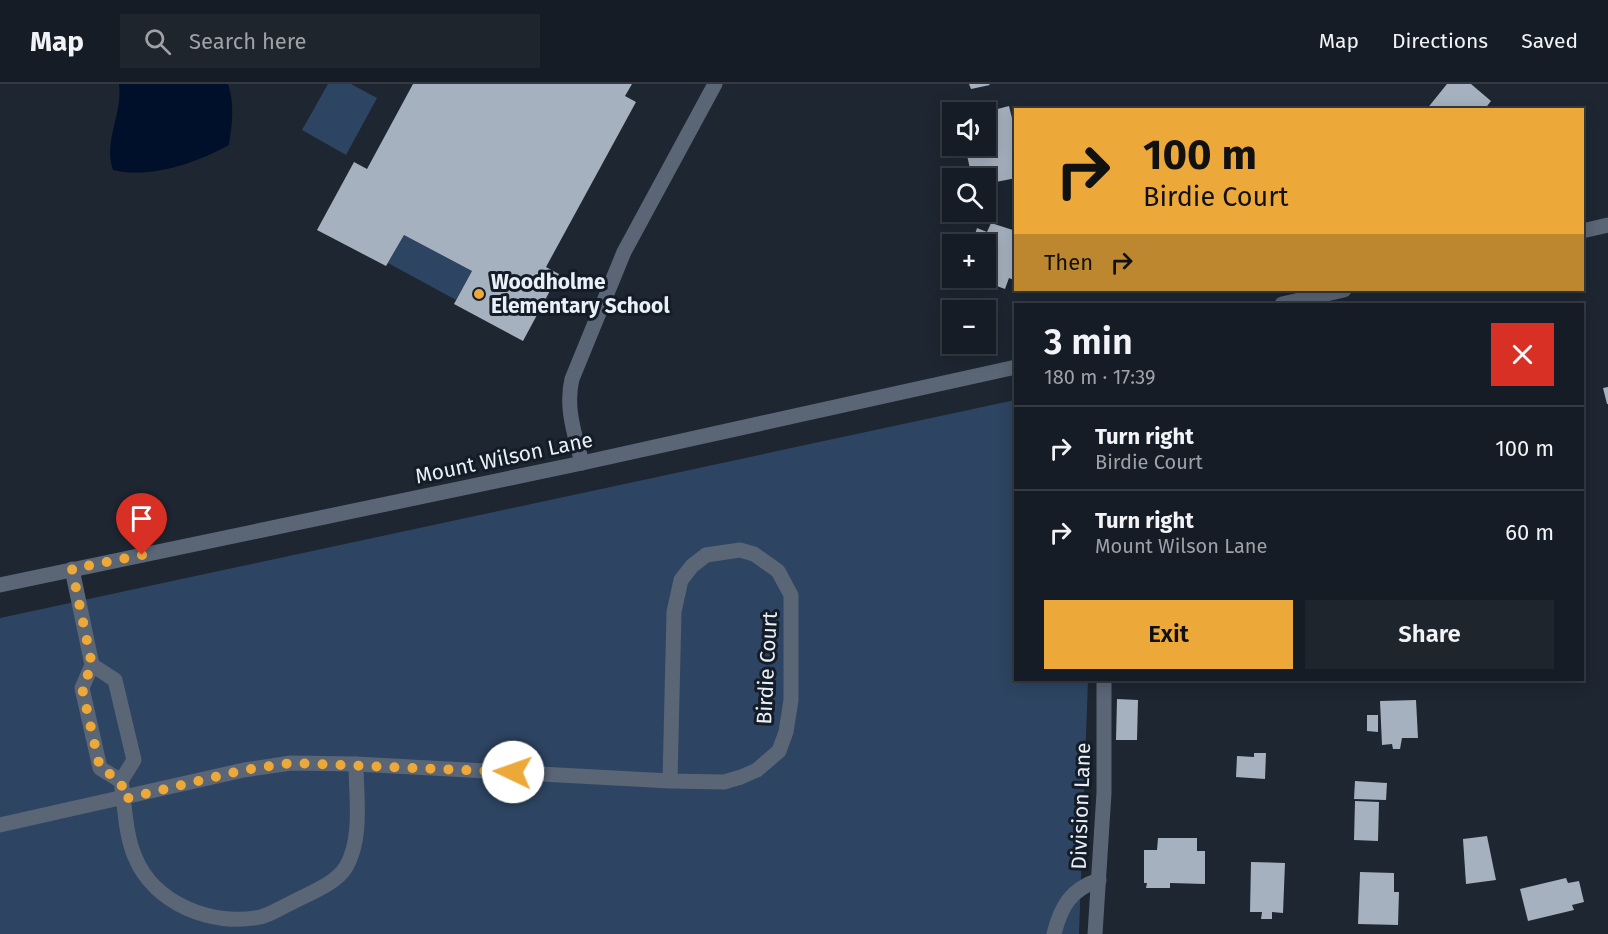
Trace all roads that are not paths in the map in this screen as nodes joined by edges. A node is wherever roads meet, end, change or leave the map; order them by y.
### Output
1 (715, 84) edge
2 (1608, 225) edge
3 (1584, 231) edge
4 (1340, 291) edge
5 (1286, 303) edge
6 (1014, 367) edge
7 (582, 463) junction
8 (72, 569) junction
9 (0, 585) edge
10 (92, 665) junction
11 (1104, 681) edge
12 (356, 764) junction
13 (121, 781) junction
14 (670, 781) junction
15 (124, 799) junction
16 (0, 825) edge
17 (1099, 880) junction
18 (1054, 934) edge
19 (1095, 934) edge

1 - 7 street
2 - 3 street
4 - 5 street
6 - 7 street, Mount Wilson Lane
7 - 8 street, Mount Wilson Lane
8 - 9 street, Mount Wilson Lane
8 - 10 street
10 - 13 street
10 - 13 street
11 - 17 street, Division Lane
12 - 14 street, Birdie Court
12 - 15 street, Birdie Court
12 - 15 street
13 - 15 street
14 - 14 street, Birdie Court
15 - 16 street, Birdie Court
17 - 18 street
17 - 19 street, Division Lane

